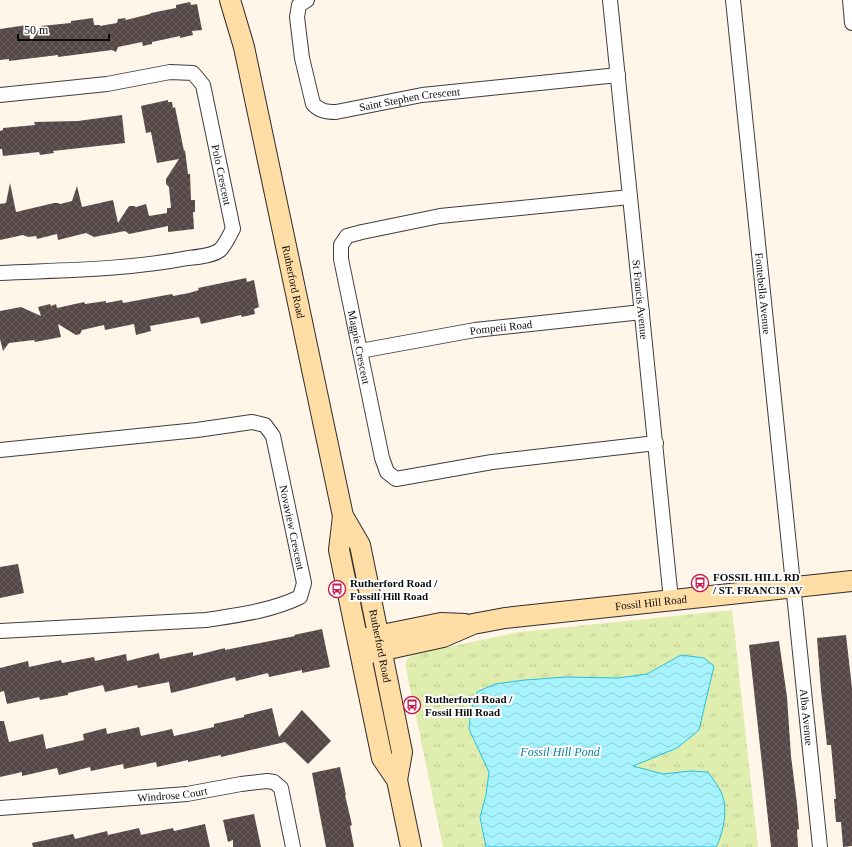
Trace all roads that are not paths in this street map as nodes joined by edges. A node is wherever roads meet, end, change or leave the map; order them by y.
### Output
1 (230, 0) edge
2 (243, 0) edge
3 (306, 0) edge
4 (610, 0) edge
5 (733, 0) edge
6 (850, 0) edge
7 (852, 23) edge
8 (244, 47) junction
9 (618, 75) junction
10 (0, 95) edge
11 (630, 197) junction
12 (0, 274) edge
13 (642, 312) junction
14 (360, 351) junction
15 (656, 443) junction
16 (0, 450) edge
17 (343, 516) junction
18 (852, 581) edge
19 (793, 587) junction
20 (671, 600) junction
21 (0, 631) edge
22 (380, 643) junction
23 (359, 647) junction
24 (397, 780) junction
25 (0, 808) edge
26 (293, 847) edge
27 (411, 847) edge
28 (820, 847) edge

1 - 8 main road, Rutherford Road
2 - 8 main road, Rutherford Road
3 - 9 street, Saint Stephen Crescent
4 - 9 street, St Francis Avenue
5 - 19 street, Fontebella Avenue
6 - 7 street
8 - 17 main road, Rutherford Road
9 - 11 street, St Francis Avenue
10 - 12 street, Polo Crescent
11 - 13 street, St Francis Avenue
11 - 14 street, Magpie Crescent
13 - 14 street, Pompeii Road
13 - 15 street, St Francis Avenue
14 - 15 street, Magpie Crescent
15 - 20 street, St Francis Avenue
16 - 21 street, Novaview Crescent
17 - 22 main road, Rutherford Road
17 - 23 main road, Rutherford Road
18 - 19 main road, Fossil Hill Road
19 - 20 main road, Fossil Hill Road
19 - 28 street, Alba Avenue
20 - 22 main road, Fossil Hill Road
22 - 23 main road, Fossil Hill Road
22 - 24 main road, Rutherford Road
23 - 24 main road, Rutherford Road
24 - 27 main road, Rutherford Road
25 - 26 street, Windrose Court

